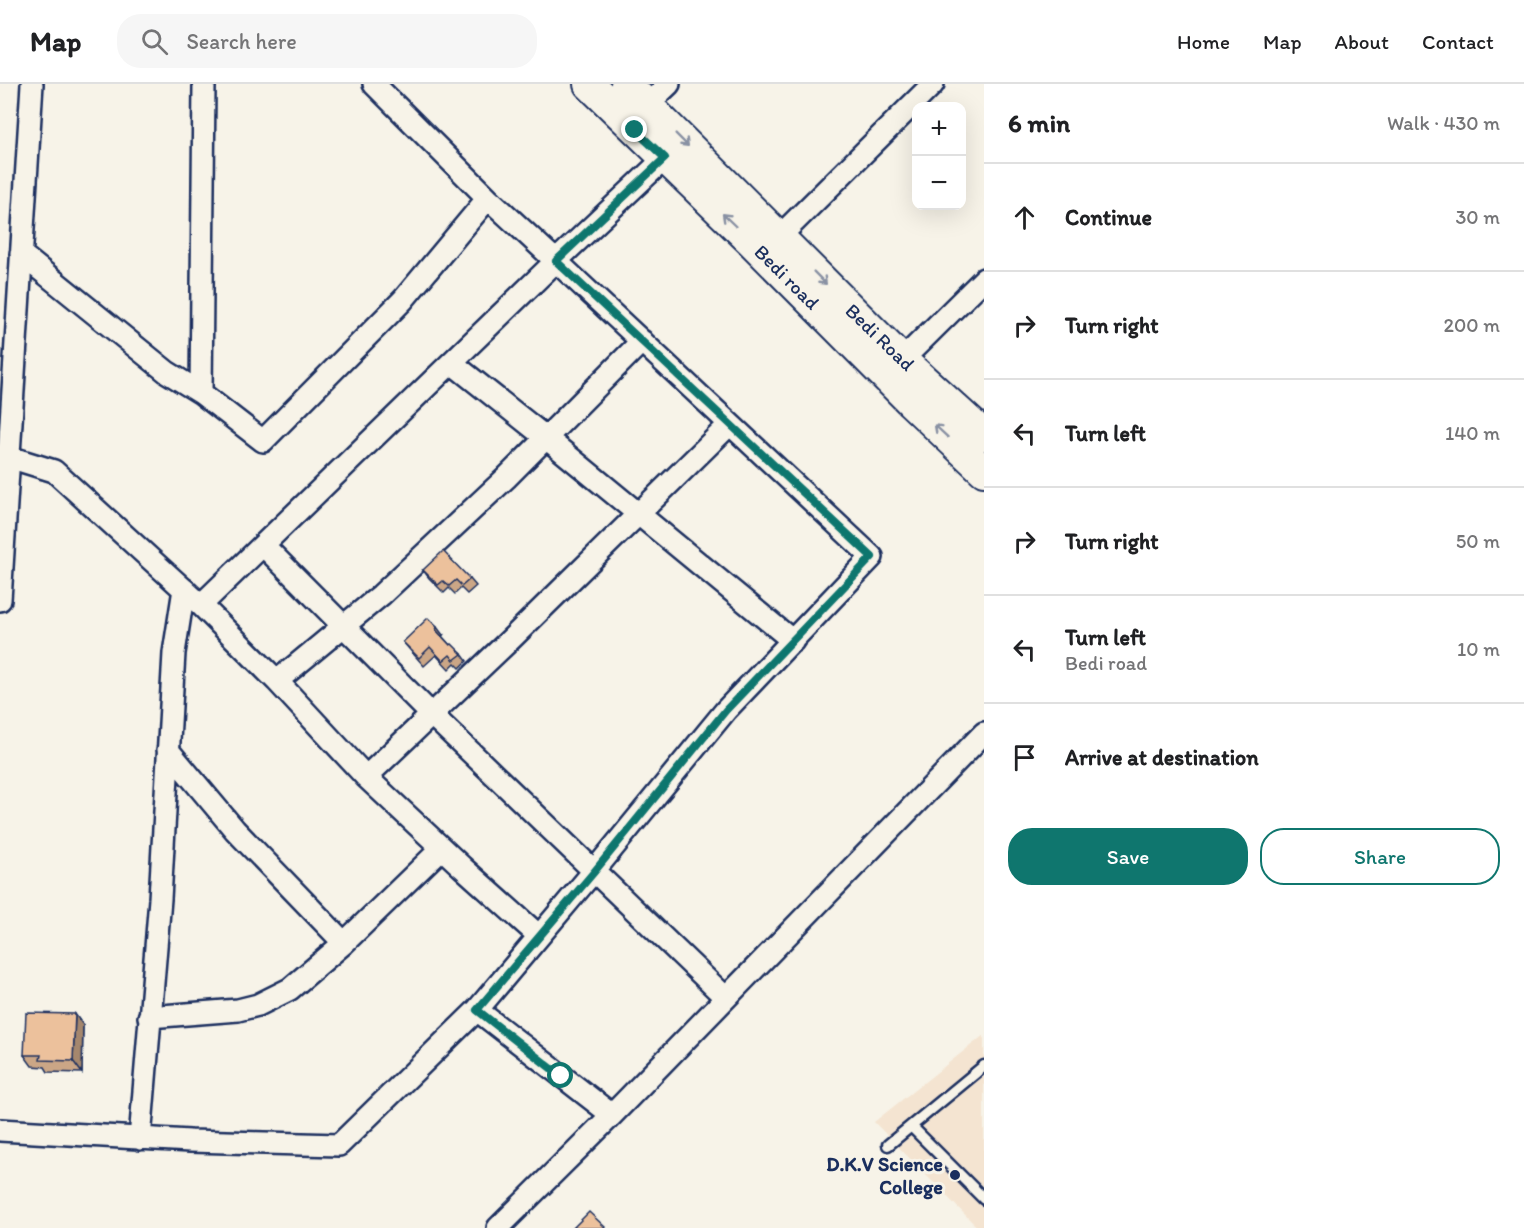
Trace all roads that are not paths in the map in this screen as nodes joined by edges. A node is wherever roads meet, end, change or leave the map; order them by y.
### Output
1 (33, 84) edge
2 (204, 84) edge
3 (374, 84) edge
4 (589, 84) edge
5 (626, 84) edge
6 (669, 84) edge
7 (933, 84) edge
8 (647, 105) junction
9 (665, 158) junction
10 (488, 198) junction
11 (779, 237) junction
12 (21, 254) junction
13 (556, 261) junction
14 (984, 279) edge
15 (642, 340) junction
16 (902, 360) junction
17 (452, 363) junction
18 (201, 393) junction
19 (730, 424) junction
20 (984, 435) edge
21 (545, 437) junction
22 (4, 457) edge
23 (984, 471) edge
24 (638, 513) junction
25 (263, 545) junction
26 (184, 589) junction
27 (0, 600) edge
28 (201, 605) junction
29 (344, 627) junction
30 (793, 641) junction
31 (277, 681) junction
32 (431, 714) junction
33 (984, 733) edge
34 (168, 750) junction
35 (366, 777) junction
36 (442, 848) junction
37 (594, 872) junction
38 (539, 936) junction
39 (344, 943) junction
40 (725, 997) junction
41 (477, 1010) junction
42 (149, 1017) junction
43 (984, 1066) edge
44 (612, 1115) junction
45 (911, 1126) junction
46 (0, 1130) edge
47 (140, 1138) junction
48 (888, 1145) dead end
49 (984, 1199) edge
50 (498, 1228) edge

1 - 12 street
2 - 18 street
3 - 10 street
4 - 9 main road, Bedi road
5 - 8 main road, Bedi Road
6 - 8 street
7 - 11 street
8 -> 11 main road, Bedi Road
9 - 13 street
23 -> 9 main road, Bedi road
10 - 13 street
10 - 18 street
11 -> 16 main road, Bedi Road
12 - 18 street
12 - 22 street
13 - 15 street
13 - 17 street
14 - 16 street
15 - 19 street
15 - 21 street
16 - 20 main road, Bedi Road
17 - 21 street
17 - 25 street
19 - 24 street
19 - 30 street
21 - 24 street
21 - 29 street
22 - 26 street
22 - 27 street
24 - 30 street
24 - 32 street
25 - 28 street
25 - 29 street
26 - 28 street
26 - 34 street
28 - 31 street
29 - 31 street
29 - 32 street
30 - 37 street
31 - 35 street
32 - 35 street
32 - 37 street
33 - 40 street
34 - 39 street
34 - 42 street
35 - 36 street
36 - 38 street
36 - 39 street
37 - 38 street
37 - 40 street
38 - 41 street
39 - 42 street
40 - 44 street
41 - 44 street
41 - 47 street
42 - 47 street
43 - 45 lane
44 - 50 street
45 - 48 lane
45 - 49 lane
46 - 47 street

